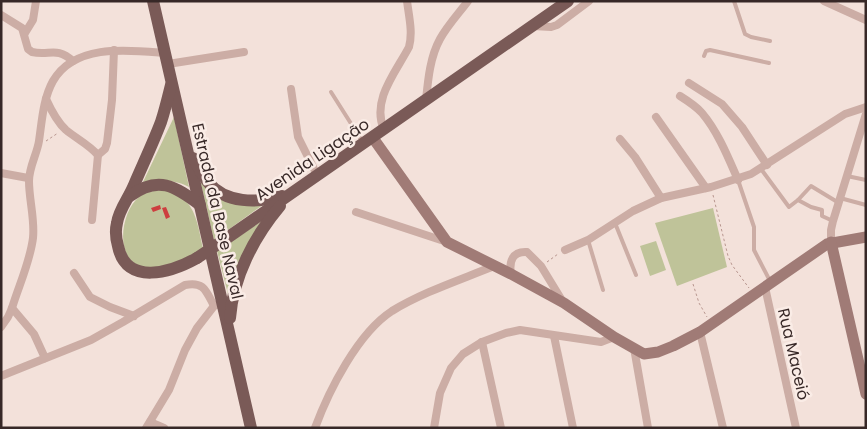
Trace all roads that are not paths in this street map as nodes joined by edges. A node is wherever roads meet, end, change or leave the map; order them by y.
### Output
1 (36, 1) edge
2 (153, 1) edge
3 (407, 1) edge
4 (468, 1) edge
5 (568, 1) edge
6 (589, 1) edge
7 (734, 1) edge
8 (824, 1) edge
9 (833, 3) edge
10 (1, 15) edge
11 (866, 20) edge
12 (533, 26) junction
13 (25, 33) junction
14 (770, 41) dead end
15 (114, 50) junction
16 (244, 52) dead end
17 (704, 56) dead end
18 (167, 59) junction
19 (73, 61) junction
20 (769, 63) dead end
21 (172, 82) junction
22 (689, 83) dead end
23 (291, 89) dead end
24 (331, 92) dead end
25 (680, 96) dead end
26 (46, 99) junction
27 (426, 100) junction
28 (866, 107) edge
29 (866, 114) edge
30 (656, 117) dead end
31 (384, 130) junction
32 (863, 134) edge
33 (620, 139) dead end
34 (368, 140) junction
35 (186, 143) junction
36 (98, 155) junction
37 (764, 167) junction
38 (1, 173) edge
39 (317, 175) junction
40 (847, 176) junction
41 (28, 178) junction
42 (738, 180) junction
43 (866, 180) edge
44 (708, 188) junction
45 (289, 194) junction
46 (130, 196) junction
47 (661, 198) junction
48 (798, 200) junction
49 (839, 201) junction
50 (200, 205) junction
51 (866, 205) edge
52 (356, 212) dead end
53 (92, 220) dead end
54 (833, 221) junction
55 (615, 223) junction
56 (866, 237) edge
57 (588, 240) junction
58 (447, 242) junction
59 (831, 242) junction
60 (565, 250) road end
61 (494, 266) junction
62 (74, 273) dead end
63 (511, 274) junction
64 (636, 275) dead end
65 (768, 285) junction
66 (603, 290) dead end
67 (223, 299) junction
68 (564, 303) junction
69 (12, 308) junction
70 (134, 316) junction
71 (1, 327) edge
72 (700, 332) junction
73 (554, 336) junction
74 (614, 337) junction
75 (482, 342) junction
76 (634, 348) junction
77 (45, 358) junction
78 (1, 376) edge
79 (866, 394) edge
80 (148, 425) edge
81 (318, 427) edge
82 (164, 428) edge
83 (251, 428) edge
84 (434, 428) edge
85 (500, 428) edge
86 (573, 428) edge
87 (648, 428) edge
88 (723, 428) edge
89 (796, 428) edge

1 - 13 street
2 - 18 main road, Estrada da Base Naval
3 - 31 street
4 - 27 street
5 - 12 main road, Avenida Ligação
6 - 12 street
7 - 14 lane
8 - 9 street
9 - 11 street
10 - 13 street
12 - 27 main road, Avenida Ligação
13 - 19 street
15 - 18 street
15 - 19 street
15 - 36 street
16 - 18 street
17 - 20 lane
18 - 21 main road, Estrada da Base Naval
19 - 26 street
21 - 35 main road, Estrada da Base Naval
21 - 46 main road, Avenida Ligação
22 - 37 street
23 - 39 street
24 - 34 lane
25 - 42 street
26 - 36 street
26 - 41 street
27 - 31 main road, Avenida Ligação
28 - 37 street
29 - 32 street
30 - 44 street
31 - 34 main road, Avenida Ligação
32 - 40 street
33 - 47 street
34 - 39 main road, Avenida Ligação
34 - 58 main road
35 - 45 main road
35 - 50 main road, Estrada da Base Naval
36 - 53 street
37 - 42 street
37 - 48 lane
38 - 41 street
39 - 45 main road, Avenida Ligação
40 - 43 lane
40 - 49 street
41 - 69 street
42 - 44 street
42 - 65 lane
44 - 47 street
45 - 46 main road, Avenida Ligação, bridge
45 - 67 main road
46 - 50 main road
47 - 55 street
48 - 49 lane
48 - 54 lane
49 - 51 lane
49 - 54 street
50 - 67 main road, Estrada da Base Naval
52 - 58 street
54 - 59 street
55 - 57 street
55 - 64 lane
56 - 59 main road
57 - 60 street
57 - 66 lane
58 - 61 main road
59 - 65 main road
59 - 79 main road
61 - 63 main road
61 - 81 street
62 - 70 street
63 - 68 main road
63 - 68 street
65 - 72 main road
65 - 89 street, Rua Maceió
67 - 70 street
67 - 80 street
67 - 83 main road
68 - 74 main road
69 - 71 street
69 - 77 street
70 - 77 street
72 - 76 main road
72 - 88 street
73 - 74 street
73 - 75 street
73 - 86 street
74 - 76 main road
75 - 84 street
75 - 85 street
76 - 87 street
77 - 78 street
80 - 82 street

